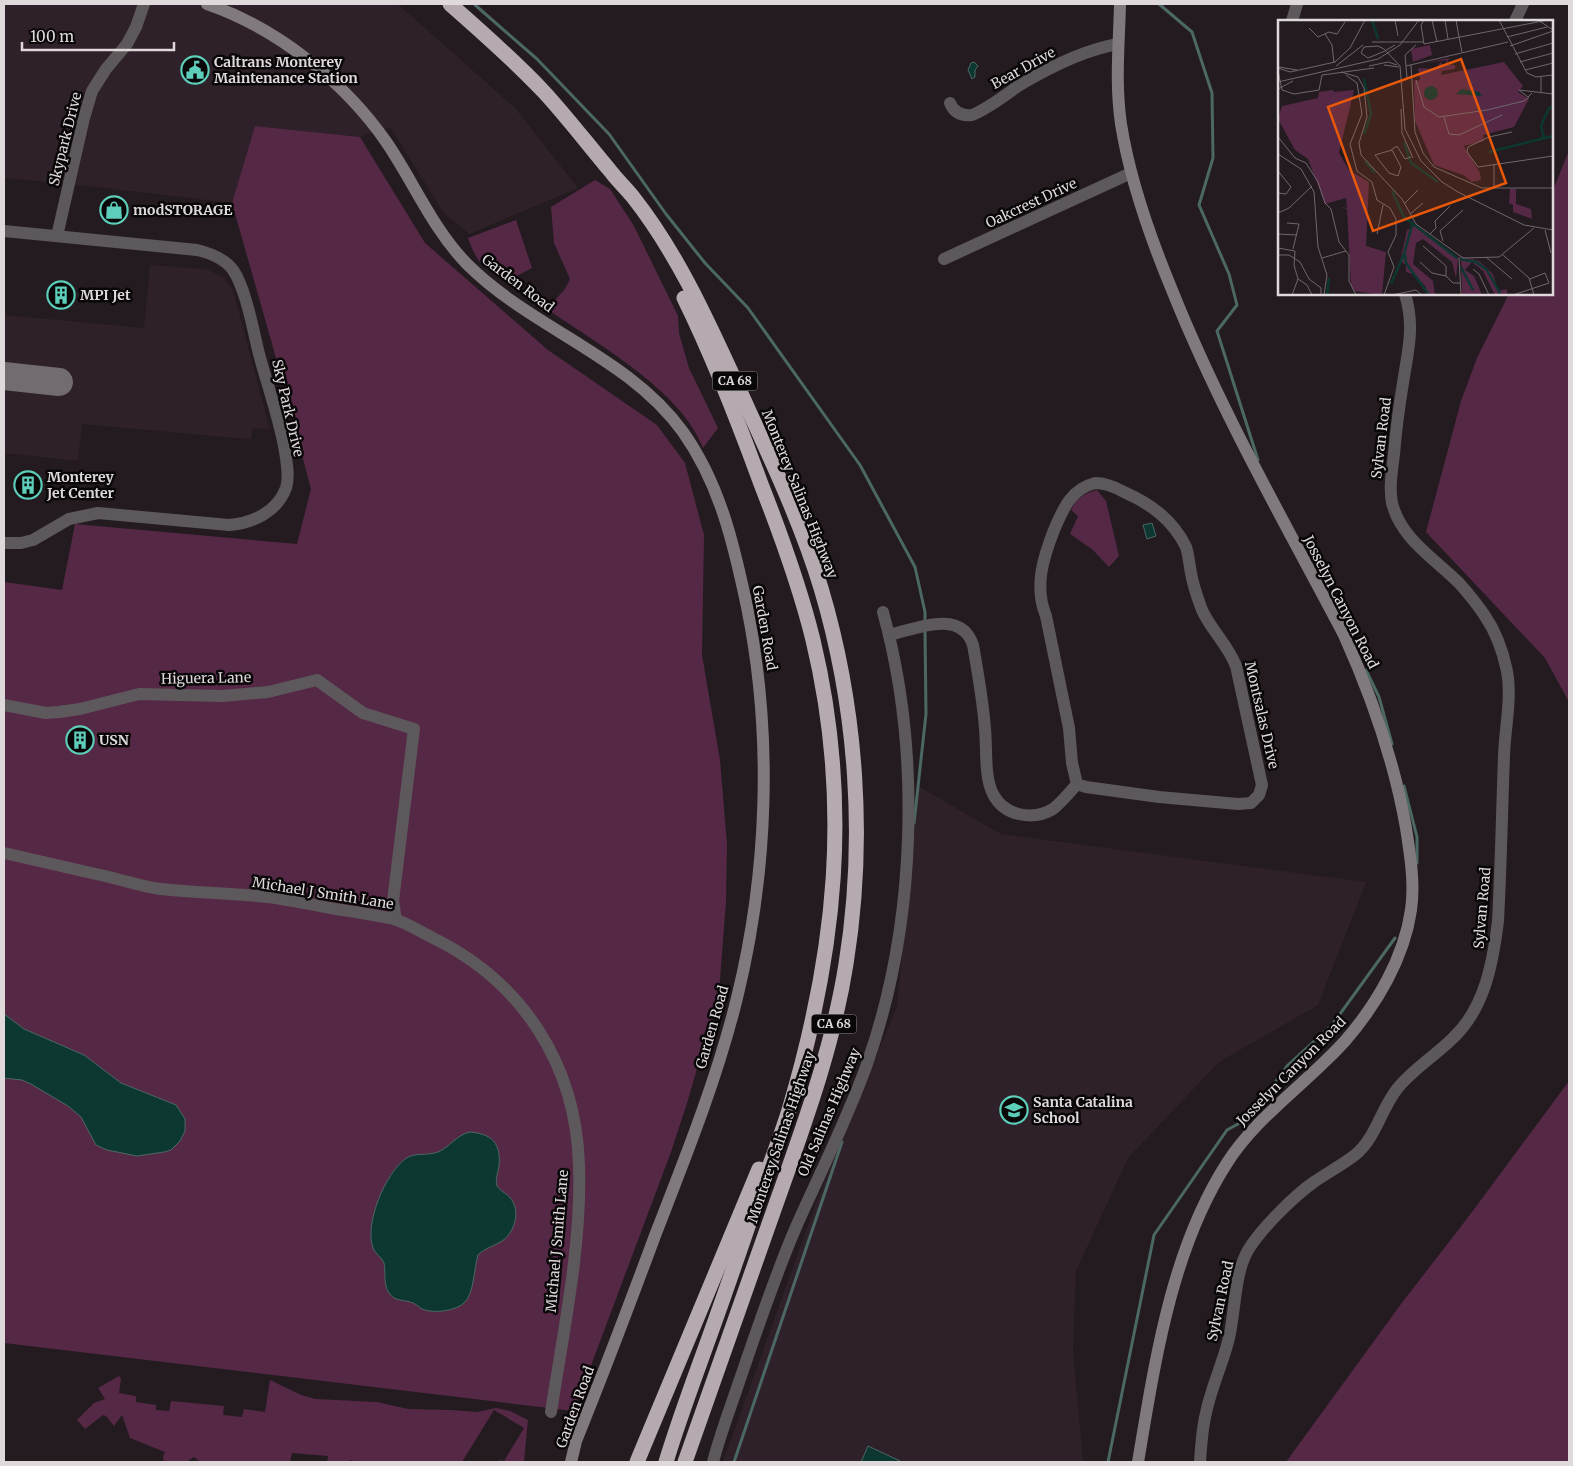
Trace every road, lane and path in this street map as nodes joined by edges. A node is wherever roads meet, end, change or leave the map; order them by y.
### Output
1 (144, 4) edge
2 (207, 4) edge
3 (450, 4) edge
4 (1120, 4) edge
5 (1296, 4) edge
6 (1523, 4) edge
7 (1292, 20) edge
8 (1515, 20) edge
9 (1118, 44) junction
10 (950, 103) dead end
11 (1131, 173) junction
12 (614, 176) junction
13 (4, 230) edge
14 (57, 236) junction
15 (944, 259) dead end
16 (1405, 295) edge
17 (4, 543) edge
18 (883, 612) dead end
19 (889, 636) junction
20 (4, 705) edge
21 (1077, 784) junction
22 (4, 853) edge
23 (396, 920) junction
24 (799, 1071) junction
25 (672, 1378) junction
26 (551, 1412) dead end
27 (570, 1462) edge
28 (636, 1462) edge
29 (643, 1462) edge
30 (666, 1462) edge
31 (685, 1462) edge
32 (713, 1462) edge
33 (1138, 1462) edge
34 (1200, 1462) edge

1 - 14 street, Skypark Drive
2 - 27 street, Garden Road
3 - 12 highway, Monterey Salinas Highway / CA 68
4 - 9 street, Josselyn Canyon Road
5 - 7 street
6 - 8 street
9 - 10 street, Bear Drive
9 - 11 street, Josselyn Canyon Road
11 - 15 street, Oakcrest Drive
11 - 33 street, Josselyn Canyon Road
12 - 24 highway, Monterey Salinas Highway / CA 68
12 - 31 highway, Monterey Salinas Highway / CA 68
13 - 14 street, Sky Park Drive
14 - 17 street, Sky Park Drive
16 - 34 street, Sylvan Road
18 - 19 street, Old Salinas Highway
19 - 21 street
19 - 32 street, Old Salinas Highway
20 - 23 street, Higuera Lane
21 - 21 street, Montsalas Drive
22 - 23 street, Michael J Smith Lane
23 - 26 street, Michael J Smith Lane
24 - 25 highway
24 - 30 highway, CA 68
25 - 28 highway
25 - 29 highway

